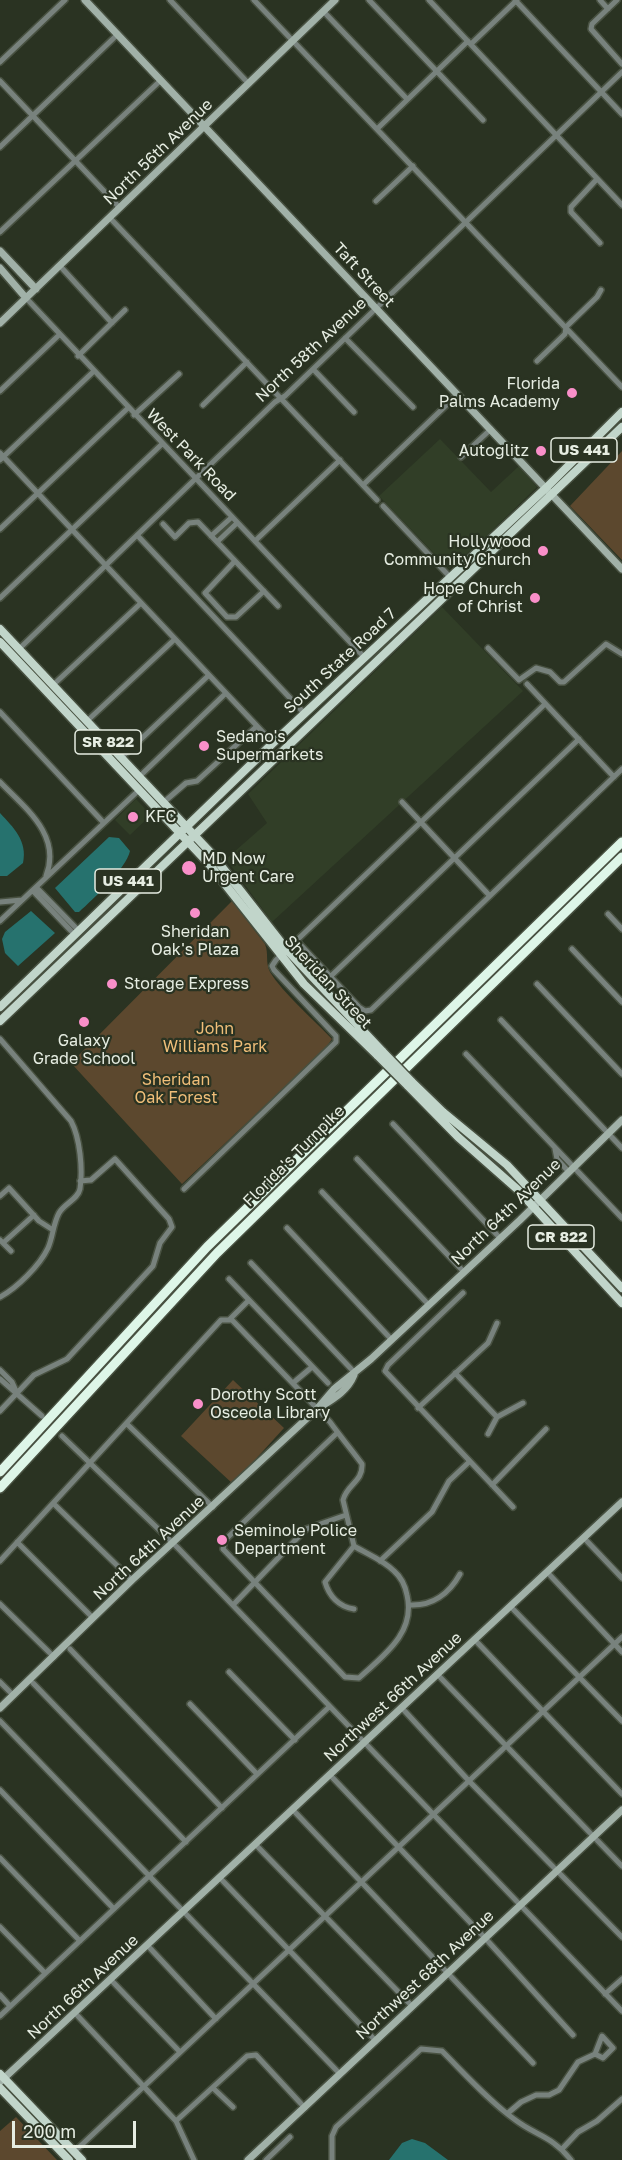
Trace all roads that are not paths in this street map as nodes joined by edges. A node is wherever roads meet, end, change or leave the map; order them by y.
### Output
1 (65, 0) edge
2 (86, 0) edge
3 (170, 0) edge
4 (254, 0) edge
5 (335, 0) edge
6 (369, 0) edge
7 (429, 0) edge
8 (516, 0) edge
9 (600, 0) edge
10 (617, 0) edge
11 (608, 9) junction
12 (324, 12) junction
13 (118, 34) junction
14 (292, 41) junction
15 (469, 43) junction
16 (0, 62) edge
17 (622, 64) edge
18 (436, 71) junction
19 (622, 72) edge
20 (161, 80) junction
21 (0, 81) edge
22 (249, 84) junction
23 (602, 93) junction
24 (407, 99) junction
25 (622, 114) edge
26 (33, 115) junction
27 (483, 120) dead end
28 (205, 126) junction
29 (377, 129) junction
30 (557, 135) junction
31 (0, 147) edge
32 (76, 162) junction
33 (413, 166) junction
34 (597, 179) junction
35 (376, 201) dead end
36 (622, 205) edge
37 (120, 208) junction
38 (110, 218) junction
39 (466, 222) junction
40 (0, 232) edge
41 (600, 243) dead end
42 (0, 252) edge
43 (60, 266) junction
44 (0, 268) edge
45 (36, 289) junction
46 (601, 290) dead end
47 (26, 298) junction
48 (377, 308) junction
49 (125, 310) dead end
50 (0, 323) edge
51 (112, 323) junction
52 (566, 327) junction
53 (59, 335) junction
54 (345, 338) junction
55 (78, 356) junction
56 (537, 361) dead end
57 (247, 362) junction
58 (313, 369) junction
59 (93, 372) junction
60 (178, 374) dead end
61 (622, 387) edge
62 (0, 391) edge
63 (458, 394) junction
64 (281, 398) junction
65 (203, 405) dead end
66 (413, 407) dead end
67 (128, 408) junction
68 (354, 412) dead end
69 (622, 412) edge
70 (134, 415) junction
71 (622, 428) edge
72 (491, 429) junction
73 (162, 444) junction
74 (1, 456) edge
75 (461, 457) dead end
76 (339, 460) junction
77 (194, 478) junction
78 (363, 485) junction
79 (546, 488) junction
80 (38, 493) junction
81 (553, 496) junction
82 (377, 500) dead end
83 (382, 506) dead end
84 (232, 517) junction
85 (237, 523) junction
86 (163, 524) dead end
87 (72, 529) junction
88 (0, 530) edge
89 (137, 535) junction
90 (212, 536) junction
91 (255, 541) junction
92 (217, 542) junction
93 (235, 561) junction
94 (466, 563) junction
95 (106, 565) junction
96 (622, 569) edge
97 (466, 576) junction
98 (451, 578) junction
99 (264, 591) junction
100 (450, 592) junction
101 (0, 598) edge
102 (141, 603) junction
103 (278, 606) dead end
104 (1, 631) edge
105 (390, 635) junction
106 (175, 639) junction
107 (0, 642) edge
108 (488, 648) dead end
109 (19, 650) junction
110 (388, 650) junction
111 (622, 654) edge
112 (365, 658) junction
113 (363, 673) junction
114 (209, 675) junction
115 (527, 684) dead end
116 (50, 688) junction
117 (226, 693) junction
118 (545, 704) junction
119 (0, 712) edge
120 (305, 714) junction
121 (87, 721) junction
122 (257, 726) junction
123 (579, 740) junction
124 (272, 744) junction
125 (122, 757) junction
126 (273, 759) junction
127 (622, 769) edge
128 (140, 776) junction
129 (614, 777) junction
130 (0, 782) edge
131 (140, 790) junction
132 (164, 802) junction
133 (402, 802) dead end
134 (103, 822) junction
135 (421, 823) junction
136 (183, 829) junction
137 (191, 838) junction
138 (622, 842) edge
139 (622, 857) edge
140 (456, 860) junction
141 (44, 880) junction
142 (35, 889) junction
143 (489, 895) junction
144 (24, 900) junction
145 (0, 902) edge
146 (608, 914) dead end
147 (0, 921) edge
148 (622, 929) edge
149 (76, 932) junction
150 (296, 940) junction
151 (572, 949) dead end
152 (72, 951) junction
153 (284, 953) junction
154 (331, 976) junction
155 (537, 984) dead end
156 (622, 1002) edge
157 (1, 1004) edge
158 (501, 1020) dead end
159 (0, 1022) edge
160 (0, 1039) edge
161 (466, 1054) dead end
162 (622, 1074) edge
163 (622, 1120) edge
164 (393, 1124) dead end
165 (608, 1133) junction
166 (622, 1148) edge
167 (357, 1159) dead end
168 (571, 1169) junction
169 (80, 1181) junction
170 (184, 1189) dead end
171 (322, 1192) dead end
172 (0, 1196) edge
173 (537, 1203) junction
174 (33, 1215) junction
175 (622, 1218) edge
176 (287, 1228) dead end
177 (53, 1230) junction
178 (500, 1238) junction
179 (2, 1241) edge
180 (11, 1251) dead end
181 (251, 1263) dead end
182 (464, 1272) junction
183 (229, 1279) dead end
184 (622, 1288) edge
185 (463, 1293) dead end
186 (1, 1295) edge
187 (249, 1300) junction
188 (622, 1303) edge
189 (428, 1304) junction
190 (230, 1319) junction
191 (497, 1323) dead end
192 (392, 1339) junction
193 (312, 1366) junction
194 (0, 1370) edge
195 (355, 1373) junction
196 (455, 1373) junction
197 (0, 1379) edge
198 (293, 1383) junction
199 (328, 1383) dead end
200 (17, 1393) junction
201 (523, 1402) dead end
202 (418, 1408) junction
203 (317, 1409) junction
204 (0, 1410) edge
205 (42, 1416) dead end
206 (497, 1417) junction
207 (127, 1424) junction
208 (546, 1429) dead end
209 (338, 1433) junction
210 (488, 1434) dead end
211 (62, 1436) dead end
212 (469, 1462) junction
213 (91, 1463) junction
214 (0, 1472) edge
215 (492, 1485) junction
216 (0, 1488) edge
217 (54, 1504) junction
218 (621, 1504) edge
219 (213, 1507) junction
220 (513, 1507) dead end
221 (346, 1515) junction
222 (584, 1538) junction
223 (16, 1542) junction
224 (176, 1546) junction
225 (354, 1546) junction
226 (0, 1561) edge
227 (380, 1561) junction
228 (547, 1572) junction
229 (460, 1575) dead end
230 (622, 1578) edge
231 (132, 1580) junction
232 (255, 1584) junction
233 (0, 1604) edge
234 (233, 1605) junction
235 (410, 1605) junction
236 (510, 1605) junction
237 (354, 1609) dead end
238 (93, 1618) junction
239 (622, 1637) edge
240 (474, 1640) junction
241 (614, 1644) junction
242 (70, 1649) dead end
243 (622, 1652) edge
244 (54, 1657) junction
245 (229, 1671) dead end
246 (437, 1674) junction
247 (579, 1677) junction
248 (0, 1682) edge
249 (33, 1683) dead end
250 (13, 1695) junction
251 (190, 1704) dead end
252 (329, 1707) junction
253 (402, 1707) junction
254 (0, 1708) edge
255 (543, 1712) junction
256 (0, 1721) edge
257 (622, 1721) edge
258 (295, 1740) junction
259 (364, 1742) junction
260 (506, 1746) junction
261 (257, 1774) junction
262 (330, 1775) junction
263 (469, 1781) junction
264 (0, 1790) edge
265 (622, 1794) edge
266 (222, 1808) junction
267 (293, 1810) junction
268 (622, 1810) edge
269 (433, 1815) junction
270 (594, 1836) junction
271 (186, 1842) junction
272 (256, 1845) junction
273 (398, 1848) junction
274 (0, 1858) edge
275 (622, 1866) edge
276 (557, 1870) junction
277 (149, 1876) junction
278 (220, 1878) junction
279 (362, 1882) junction
280 (519, 1905) junction
281 (114, 1908) junction
282 (184, 1912) junction
283 (325, 1916) junction
284 (0, 1926) edge
285 (622, 1937) edge
286 (485, 1938) junction
287 (80, 1941) junction
288 (148, 1946) junction
289 (289, 1951) junction
290 (449, 1972) junction
291 (45, 1974) junction
292 (622, 1978) edge
293 (111, 1980) junction
294 (253, 1984) junction
295 (605, 1994) junction
296 (0, 1995) edge
297 (10, 2006) junction
298 (412, 2006) junction
299 (622, 2011) edge
300 (75, 2013) junction
301 (0, 2016) edge
302 (216, 2019) junction
303 (573, 2035) dead end
304 (375, 2040) junction
305 (180, 2052) junction
306 (595, 2054) dead end
307 (533, 2063) dead end
308 (340, 2074) junction
309 (1, 2078) edge
310 (145, 2085) junction
311 (0, 2088) edge
312 (213, 2088) junction
313 (622, 2099) edge
314 (233, 2107) dead end
315 (305, 2108) junction
316 (508, 2113) junction
317 (176, 2121) junction
318 (290, 2137) dead end
319 (562, 2149) junction
320 (77, 2157) edge
321 (194, 2160) edge
322 (248, 2160) edge
323 (266, 2160) edge
324 (332, 2160) edge
325 (571, 2160) edge

1 - 16 street
2 - 13 street, Taft Street
3 - 22 street
4 - 14 street
5 - 12 street, North 56th Avenue
6 - 18 street
7 - 15 street
8 - 15 street
8 - 23 street
9 - 11 street
10 - 11 street
11 - 17 street
12 - 14 street, North 56th Avenue
12 - 24 street
13 - 20 street, Taft Street
13 - 26 street
14 - 22 street, North 56th Avenue
14 - 29 street
15 - 18 street
15 - 30 street
18 - 24 street
18 - 27 street
19 - 23 street, North 58th Avenue
20 - 28 street, Taft Street
20 - 32 street
21 - 26 street
22 - 28 street, North 56th Avenue
23 - 25 street
23 - 30 street, North 58th Avenue
24 - 29 street
26 - 31 street
26 - 32 street
28 - 37 street, North 56th Avenue
28 - 48 street, Taft Street
29 - 33 street
30 - 34 street
30 - 39 street, North 58th Avenue
32 - 37 street
32 - 40 street
33 - 35 street
33 - 39 street
34 - 36 street
34 - 41 street
37 - 38 street, North 56th Avenue
38 - 43 street, North 56th Avenue
38 - 57 street
39 - 48 street, North 58th Avenue
39 - 52 street
42 - 45 street
43 - 45 street, North 56th Avenue
43 - 51 street
44 - 47 street, West Park Road
45 - 47 street, North 56th Avenue
46 - 52 street
47 - 50 street, North 56th Avenue
47 - 53 street, West Park Road
48 - 54 street, North 58th Avenue
48 - 63 street, Taft Street
49 - 51 street
51 - 55 street
52 - 56 street
52 - 61 street
53 - 55 street, West Park Road
53 - 62 street
54 - 58 street, North 58th Avenue
54 - 66 street
55 - 59 street, West Park Road
57 - 64 street
57 - 65 street
58 - 64 street, North 58th Avenue
58 - 68 street
59 - 67 street, West Park Road
59 - 74 street
60 - 70 street
63 - 72 street, Taft Street
63 - 78 street
64 - 76 street
64 - 77 street, North 58th Avenue
67 - 70 street, West Park Road
67 - 80 street
69 - 79 main road, South State Road 7 / US 441
70 - 73 street, West Park Road
71 - 81 main road, South State Road 7 / US 441
72 - 75 street
72 - 79 street, Taft Street
73 - 77 street, West Park Road
73 - 87 street
74 - 80 street
76 - 78 street
76 - 91 street
77 - 84 street, West Park Road
77 - 89 street, North 58th Avenue
78 - 82 street
79 - 81 street, Taft Street
79 - 94 main road, South State Road 7 / US 441
80 - 87 street
80 - 88 street
81 - 96 street, Taft Street
81 - 97 main road, South State Road 7 / US 441
83 - 98 street
84 - 85 street, West Park Road
84 - 90 street
85 - 91 street, West Park Road
85 - 92 street
86 - 90 street
87 - 95 street
87 - 101 street
89 - 95 street, North 58th Avenue
89 - 120 street
90 - 92 street
91 - 112 street, West Park Road
92 - 93 street
93 - 99 street
93 - 99 street
94 - 97 main road
94 - 98 main road, South State Road 7 / US 441
95 - 102 street
95 - 109 street, North 58th Avenue
97 - 100 main road, South State Road 7 / US 441
98 - 100 main road
98 - 105 main road, South State Road 7 / US 441
99 - 103 street
100 - 110 main road, South State Road 7 / US 441
102 - 106 street
102 - 116 street
104 - 109 main road, Sheridan Street / SR 822
105 - 110 main road
105 - 112 main road, South State Road 7 / US 441
106 - 114 street
106 - 121 street
107 - 116 main road, Sheridan Street / SR 822
108 - 111 street
109 - 116 main road, Sheridan Street / SR 822
110 - 113 main road, South State Road 7 / US 441
112 - 113 main road
112 - 120 main road, South State Road 7 / US 441
113 - 126 main road, South State Road 7 / US 441
114 - 117 street
114 - 125 street
115 - 118 street
116 - 121 main road, Sheridan Street / SR 822
116 - 131 main road, Sheridan Street / SR 822
117 - 122 street
117 - 128 street
118 - 123 street
118 - 135 street
119 - 134 street
120 - 124 main road, South State Road 7 / US 441
121 - 125 main road, Sheridan Street / SR 822
122 - 124 street
122 - 132 street
123 - 129 street
123 - 140 street
124 - 126 main road
124 - 136 main road, South State Road 7 / US 441
125 - 128 main road, Sheridan Street / SR 822
126 - 137 main road, South State Road 7 / US 441
127 - 129 street
128 - 132 main road, Sheridan Street / SR 822
129 - 143 street
130 - 141 street
131 - 134 street
131 - 136 main road, Sheridan Street / SR 822
132 - 136 main road, Sheridan Street / SR 822
133 - 135 street
134 - 141 street
135 - 140 street
135 - 150 street
136 - 137 main road, Sheridan Street / SR 822
136 - 149 main road, South State Road 7 / US 441
137 - 152 main road, South State Road 7 / US 441
137 - 153 main road, Sheridan Street / CR 822
138 - 214 highway, Florida's Turnpike
139 - 216 highway, Florida's Turnpike
140 - 143 street
140 - 154 street
141 - 142 street
142 - 144 street
142 - 149 street
143 - 154 street, Sheridan Street
144 - 145 street
144 - 147 street
146 - 148 street
149 - 152 main road
149 - 157 main road, South State Road 7 / US 441
150 - 153 street
150 - 154 street, Sheridan Street
151 - 156 street
152 - 159 main road, South State Road 7 / US 441
153 - 170 street
153 - 173 main road, Sheridan Street / CR 822, bridge
155 - 162 street
158 - 165 street
160 - 169 street
161 - 168 street
163 - 165 street, North 64th Avenue
164 - 178 street
165 - 166 street
165 - 168 street, North 64th Avenue
167 - 182 street
168 - 173 street, North 64th Avenue
168 - 175 street
169 - 177 street
169 - 200 street
171 - 189 street
172 - 174 street
173 - 178 street, North 64th Avenue
173 - 184 main road, Sheridan Street / CR 822
173 - 188 main road, Sheridan Street / CR 822
174 - 177 street
174 - 179 street
176 - 192 street
177 - 186 street
178 - 182 street, North 64th Avenue
179 - 180 street
181 - 195 street
182 - 189 street, North 64th Avenue
183 - 187 street
185 - 202 street
187 - 190 street
187 - 193 street
189 - 192 street, North 64th Avenue
190 - 198 street
190 - 207 street
191 - 196 street
192 - 195 street, North 64th Avenue
193 - 198 street
193 - 199 street
194 - 200 street
195 - 203 street, North 64th Avenue
196 - 202 street
196 - 206 street
197 - 200 street
198 - 203 street
200 - 204 street
200 - 205 street
201 - 206 street
202 - 212 street
203 - 209 street
203 - 219 street, North 64th Avenue
206 - 210 street
207 - 213 street
207 - 219 street
208 - 215 street
209 - 221 street
209 - 232 street
211 - 213 street
212 - 215 street
212 - 227 street
213 - 217 street
213 - 224 street
215 - 220 street
217 - 223 street
217 - 231 street
218 - 222 street, Northwest 66th Avenue
219 - 224 street, North 64th Avenue
221 - 225 street
221 - 232 street
222 - 228 street, Northwest 66th Avenue
222 - 230 street
223 - 226 street
223 - 238 street
224 - 231 street, North 64th Avenue
224 - 234 street
225 - 227 street
225 - 237 street
227 - 235 street
228 - 236 street, Northwest 66th Avenue
228 - 241 street
229 - 235 street
231 - 238 street, North 64th Avenue
232 - 234 street
232 - 235 street
233 - 244 street
234 - 252 street
236 - 240 street, Northwest 66th Avenue
236 - 247 street
238 - 244 street, North 64th Avenue
239 - 241 street
240 - 246 street, Northwest 66th Avenue
240 - 255 street
241 - 243 street
241 - 247 street
242 - 266 street
244 - 250 street, North 64th Avenue
245 - 258 street
246 - 253 street, Northwest 66th Avenue
246 - 260 street
247 - 255 street
247 - 257 street
248 - 250 street
249 - 271 street
250 - 254 street, North 64th Avenue
251 - 261 street
252 - 258 street
252 - 259 street
253 - 259 street, Northwest 66th Avenue
253 - 263 street
255 - 260 street
255 - 265 street
256 - 277 street
258 - 261 street
259 - 262 street, Northwest 66th Avenue
259 - 269 street
260 - 263 street
260 - 270 street
261 - 266 street
262 - 267 street, Northwest 66th Avenue
262 - 273 street
263 - 269 street
263 - 276 street
264 - 281 street
266 - 271 street
267 - 272 street, Northwest 66th Avenue
267 - 279 street
268 - 270 street, Northwest 68th Avenue
269 - 273 street
269 - 280 street
270 - 275 street
270 - 276 street, Northwest 68th Avenue
271 - 277 street
272 - 278 street, Northwest 66th Avenue
272 - 283 street
273 - 279 street
273 - 286 street
274 - 287 street
276 - 280 street, Northwest 68th Avenue
276 - 285 street
277 - 281 street
277 - 282 street
278 - 282 street, Northwest 66th Avenue
278 - 289 street
279 - 283 street
279 - 290 street
280 - 286 street, Northwest 68th Avenue
280 - 295 street
281 - 287 street
282 - 288 street, North 66th Avenue
282 - 294 street
283 - 289 street
283 - 298 street
284 - 291 street
286 - 290 street, Northwest 68th Avenue
286 - 303 street
287 - 291 street
288 - 293 street, North 66th Avenue
288 - 302 street
289 - 294 street
289 - 304 street
290 - 298 street, Northwest 68th Avenue
290 - 307 street
291 - 297 street
292 - 295 street
293 - 300 street, North 66th Avenue
293 - 305 street
294 - 302 street
294 - 308 street
295 - 299 street
296 - 297 street
297 - 301 street
298 - 304 street, Northwest 68th Avenue
300 - 309 street, North 66th Avenue
300 - 310 street
302 - 305 street
304 - 308 street, Northwest 68th Avenue
305 - 310 street
306 - 316 street
308 - 315 street, Northwest 68th Avenue
309 - 320 main road
310 - 317 street
310 - 320 street
311 - 320 main road
312 - 314 street
312 - 315 street
312 - 317 street
313 - 319 street
315 - 322 street, Northwest 68th Avenue
316 - 319 street
316 - 324 street
317 - 321 street
318 - 323 street
319 - 325 street

